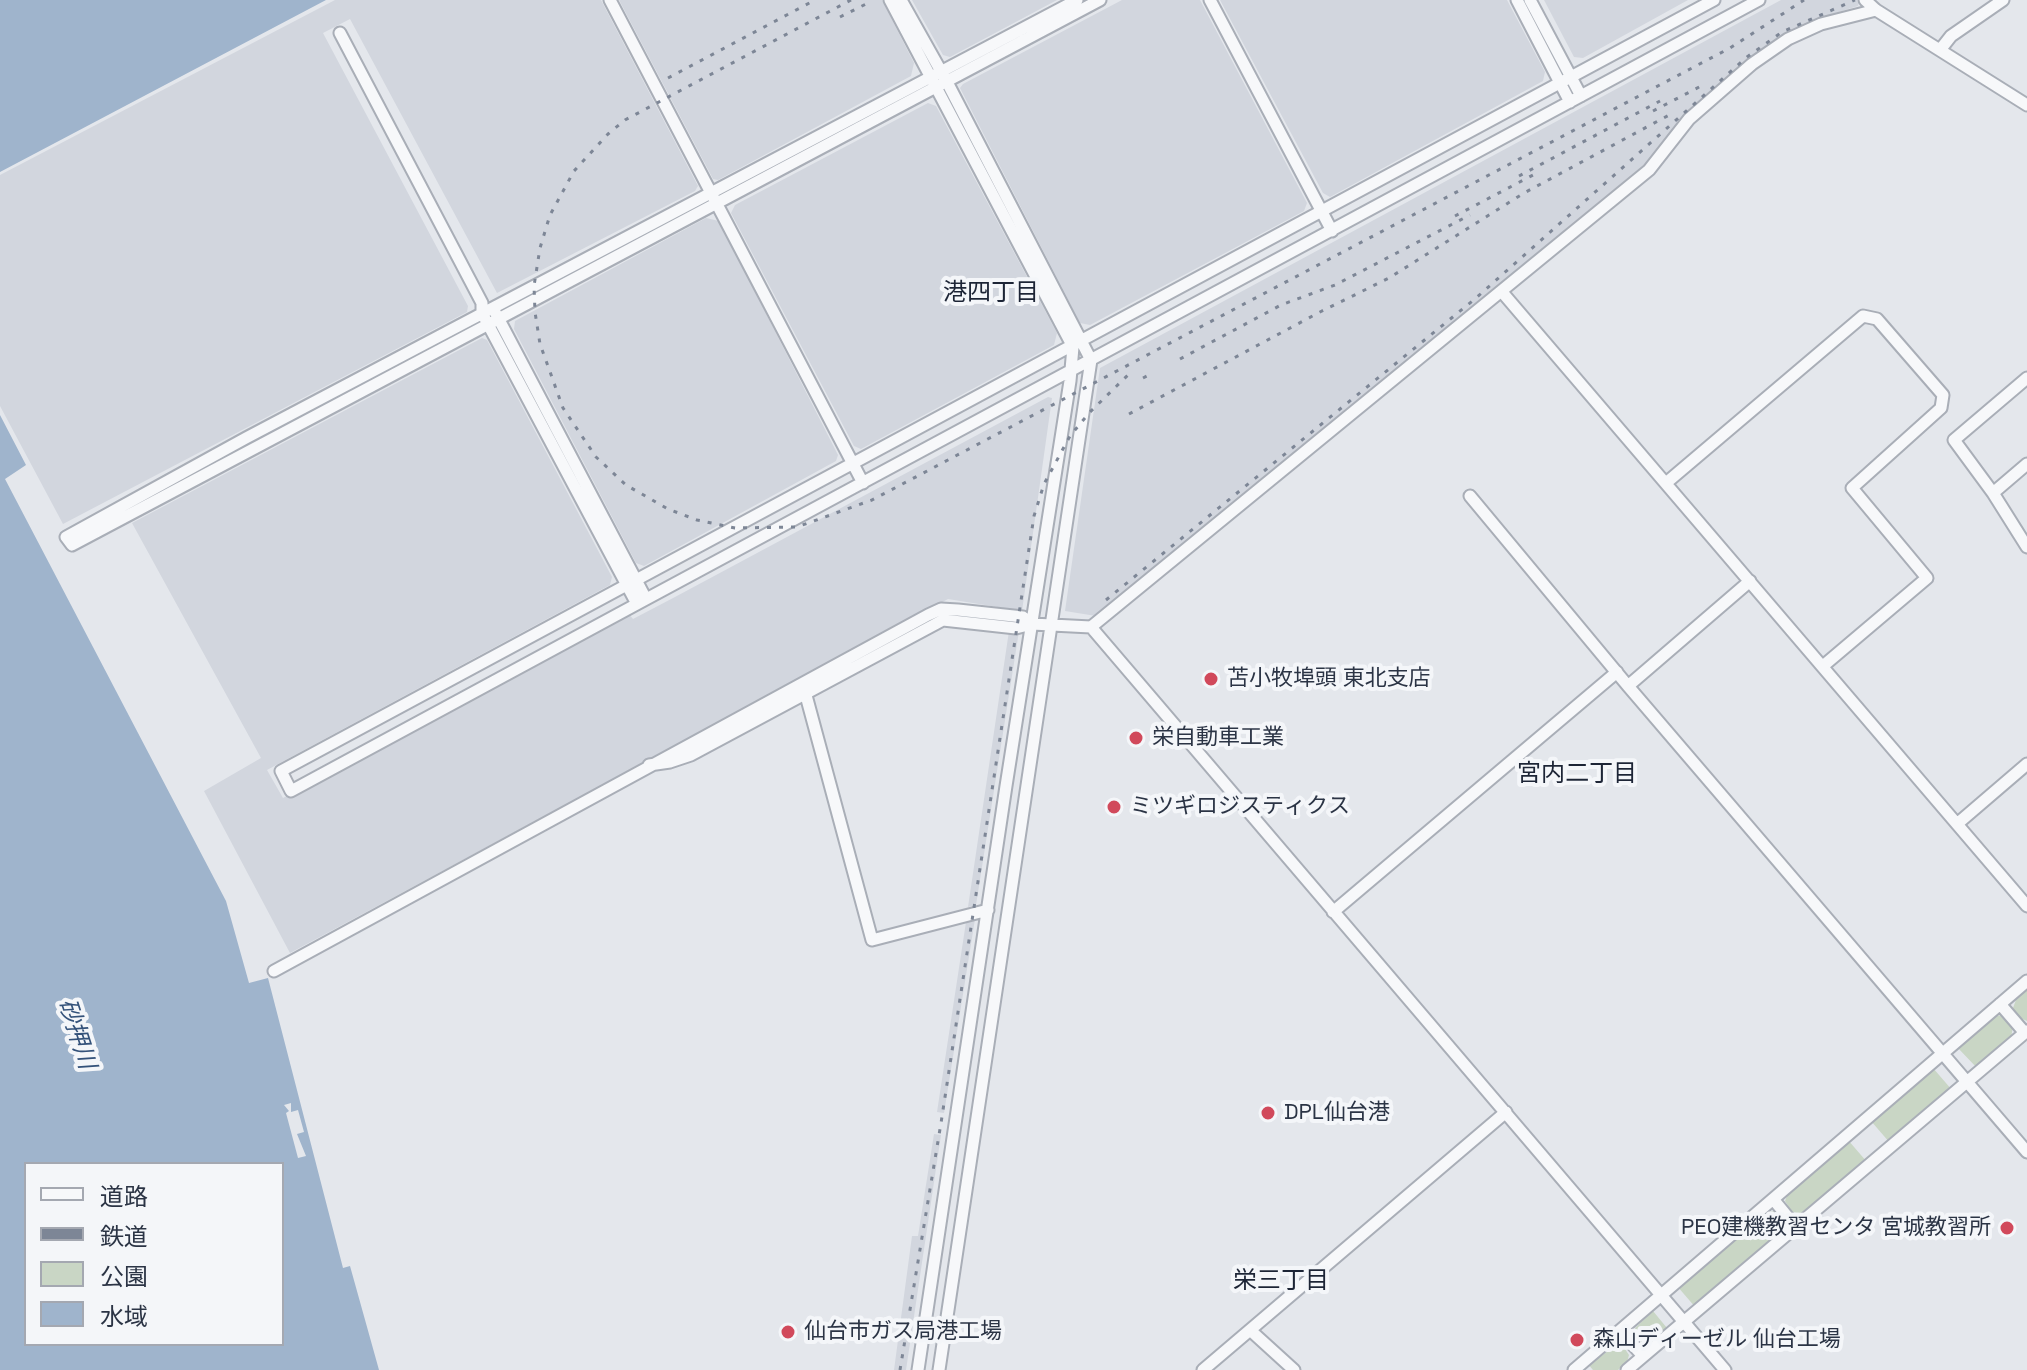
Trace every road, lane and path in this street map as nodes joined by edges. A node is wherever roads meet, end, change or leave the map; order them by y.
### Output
1 (610, 0) edge
2 (890, 0) edge
3 (901, 0) edge
4 (1077, 0) edge
5 (1100, 0) edge
6 (1210, 0) edge
7 (1517, 0) edge
8 (1530, 0) edge
9 (1714, 0) edge
10 (1759, 0) edge
11 (1865, 0) edge
12 (2003, 0) edge
13 (1876, 10) junction
14 (340, 33) dead end
15 (1940, 50) junction
16 (939, 80) junction
17 (1566, 80) junction
18 (1576, 99) junction
19 (2027, 105) edge
20 (715, 198) junction
21 (1322, 212) junction
22 (1332, 231) junction
23 (1502, 292) junction
24 (488, 313) junction
25 (1078, 344) junction
26 (1091, 360) junction
27 (1072, 371) junction
28 (2027, 378) edge
29 (2027, 464) edge
30 (854, 465) junction
31 (863, 483) junction
32 (1666, 483) junction
33 (1993, 493) junction
34 (1470, 496) dead end
35 (2027, 547) edge
36 (1750, 581) junction
37 (633, 584) junction
38 (642, 602) junction
39 (1032, 624) junction
40 (1052, 624) junction
41 (1091, 627) junction
42 (1823, 666) junction
43 (1617, 672) junction
44 (1628, 686) junction
45 (804, 688) junction
46 (2027, 764) edge
47 (1957, 824) junction
48 (2027, 906) edge
49 (988, 910) junction
50 (1333, 912) junction
51 (274, 971) dead end
52 (2027, 981) edge
53 (2000, 1004) junction
54 (2026, 1032) edge
55 (1943, 1053) junction
56 (1967, 1082) junction
57 (1506, 1112) junction
58 (954, 1142) junction
59 (972, 1144) junction
60 (2027, 1152) edge
61 (1773, 1199) junction
62 (1796, 1227) junction
63 (1661, 1296) junction
64 (1683, 1322) junction
65 (1250, 1330) junction
66 (1620, 1331) junction
67 (1643, 1356) junction
68 (918, 1370) edge
69 (939, 1370) edge
70 (1203, 1370) edge
71 (1294, 1370) edge
72 (1574, 1370) edge
73 (1627, 1370) edge
74 (1725, 1370) edge

1 - 20 street
2 - 16 street
3 - 16 street
4 - 16 street
5 - 16 street
6 - 21 street
7 - 17 street
8 - 17 street
9 - 17 street
10 - 18 street
11 - 13 street
12 - 15 street
13 - 15 street
13 - 23 street
14 - 24 street
15 - 19 street
16 - 20 street
16 - 25 street
17 - 18 street
17 - 21 street
18 - 22 street
20 - 24 street
20 - 30 street
21 - 22 street
21 - 25 street
22 - 26 street
23 - 32 street
23 - 41 street
24 - 24 street
24 - 37 street
25 - 26 street
25 - 27 street
25 - 30 street
26 - 27 street
26 - 40 street
27 - 31 street
27 - 39 street
28 - 33 street
29 - 33 street
30 - 31 street
30 - 37 street
31 - 38 street
32 - 36 street
32 - 42 street
33 - 35 street
34 - 43 street
36 - 42 street
36 - 44 street
37 - 38 street
37 - 38 street
39 - 40 street
39 - 45 street
39 - 49 street
40 - 41 street
40 - 59 street
41 - 50 street
42 - 47 street
43 - 44 street
43 - 50 street
44 - 55 street
45 - 49 street
45 - 51 street
46 - 47 street
47 - 48 street
49 - 58 street
50 - 57 street
52 - 53 street
53 - 54 street
53 - 55 street
54 - 56 street
55 - 56 street
55 - 61 street
56 - 60 street
56 - 62 street
57 - 63 street
57 - 65 street
58 - 59 street
58 - 68 street
59 - 69 street
61 - 62 street
61 - 63 street
62 - 64 street
63 - 64 street
63 - 66 street
64 - 67 street
64 - 74 street
65 - 70 street
65 - 71 street
66 - 67 street
66 - 72 street
67 - 73 street

